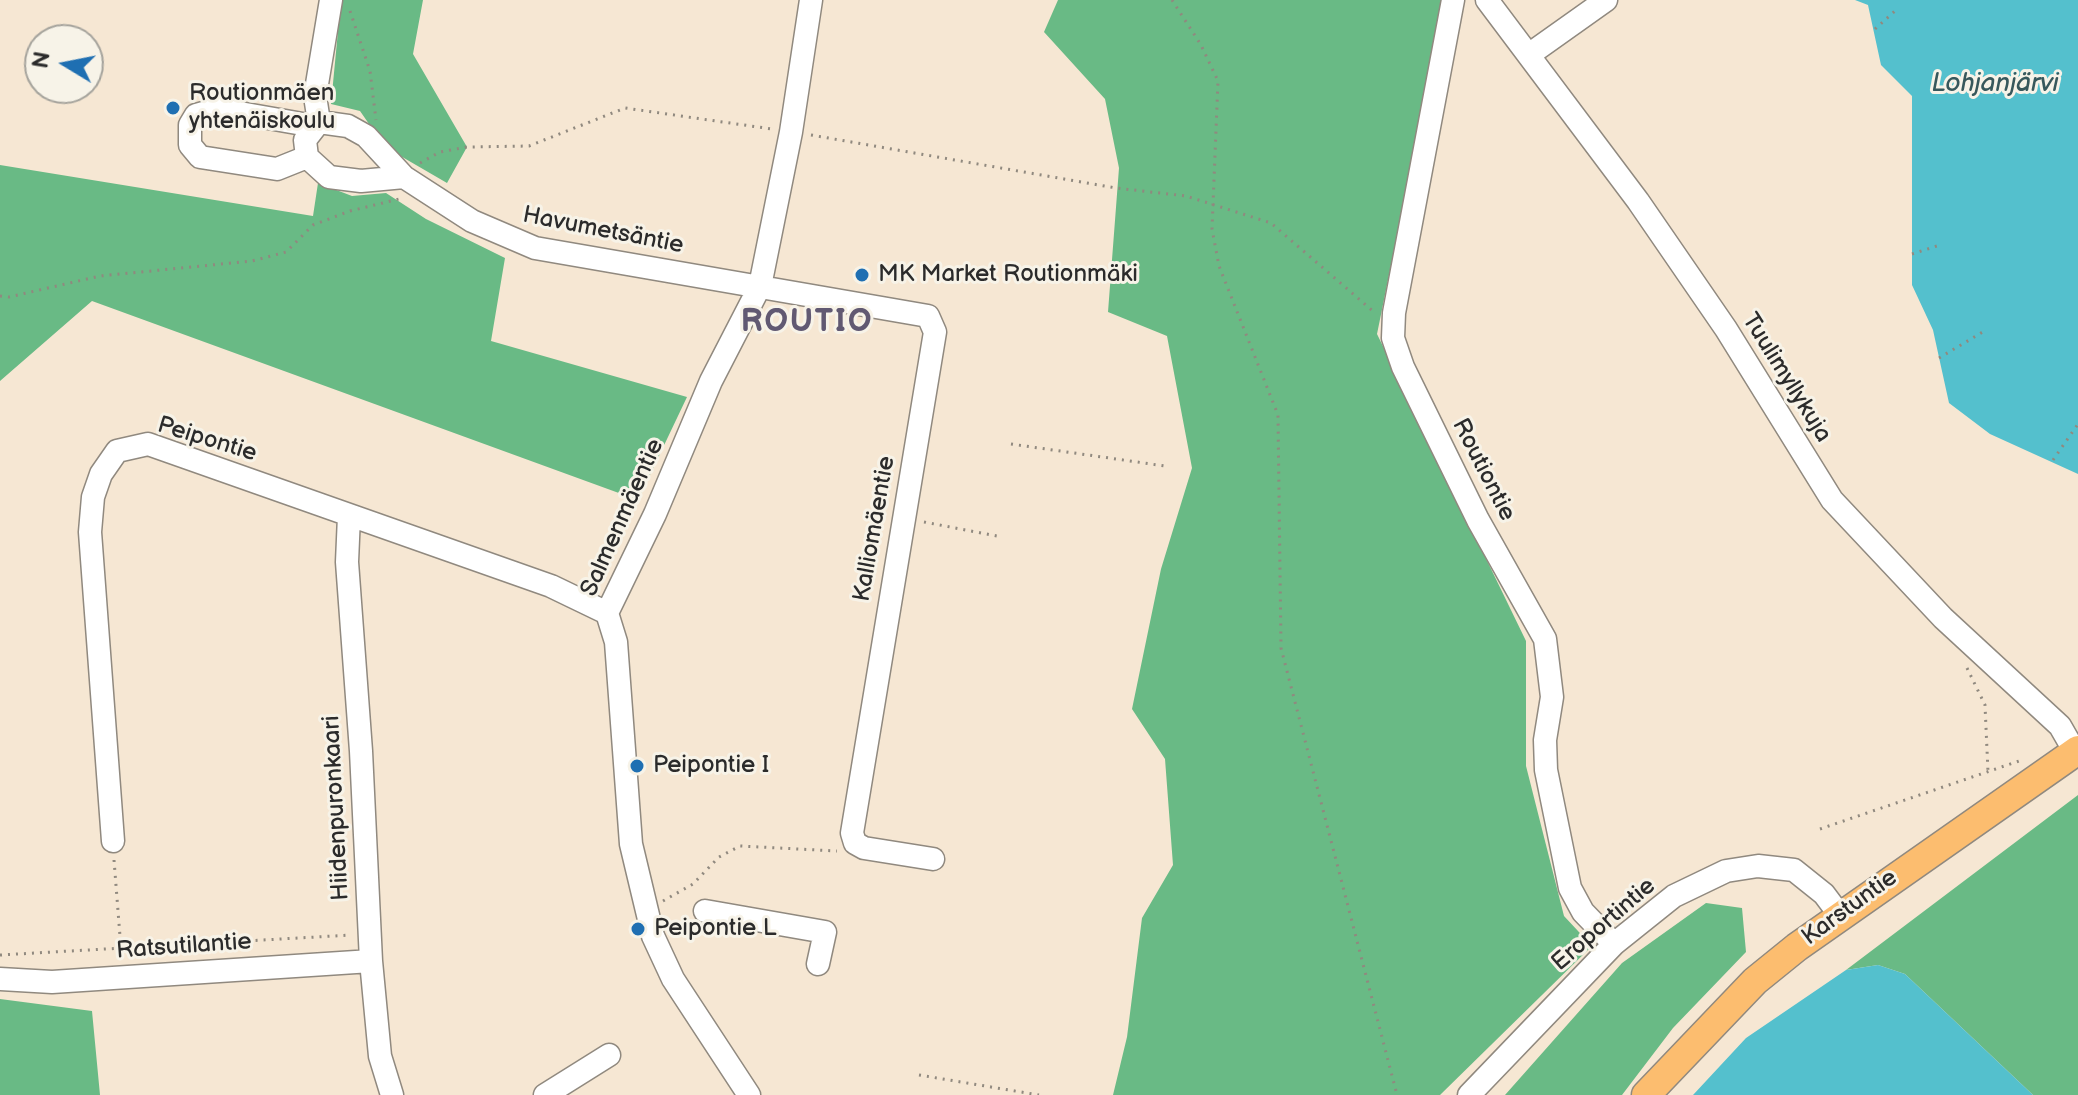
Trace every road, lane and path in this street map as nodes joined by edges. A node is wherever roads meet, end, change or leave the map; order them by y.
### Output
1 (331, 0) edge
2 (347, 0) edge
3 (811, 0) edge
4 (1172, 0) edge
5 (1453, 0) edge
6 (1487, 0) edge
7 (1606, 0) edge
8 (1896, 10) dead end
9 (1875, 29) dead end
10 (1530, 54) junction
11 (317, 124) junction
12 (384, 129) dead end
13 (780, 130) dead end
14 (808, 134) dead end
15 (307, 157) junction
16 (411, 165) junction
17 (428, 192) junction
18 (1213, 205) junction
19 (1940, 245) dead end
20 (1912, 254) dead end
21 (760, 286) junction
22 (0, 296) edge
23 (1986, 330) dead end
24 (1393, 338) junction
25 (1939, 358) dead end
26 (2078, 424) edge
27 (1011, 444) dead end
28 (2053, 460) dead end
29 (1165, 466) dead end
30 (349, 516) junction
31 (903, 518) junction
32 (997, 536) dead end
33 (607, 613) junction
34 (1964, 663) dead end
35 (2077, 751) edge
36 (2031, 758) dead end
37 (1988, 772) junction
38 (1820, 829) dead end
39 (113, 841) joint
40 (855, 843) junction
41 (933, 859) dead end
42 (660, 903) dead end
43 (705, 911) dead end
44 (1839, 914) junction
45 (370, 931) junction
46 (1614, 944) junction
47 (121, 950) junction
48 (0, 955) edge
49 (371, 961) junction
50 (818, 964) dead end
51 (0, 979) edge
52 (609, 1055) dead end
53 (919, 1075) dead end
54 (392, 1095) edge
55 (545, 1095) edge
56 (749, 1095) edge
57 (1039, 1095) edge
58 (1397, 1095) edge
59 (1469, 1095) edge
60 (1646, 1095) edge

1 - 11 street
2 - 12 path
3 - 21 street, Salmenmäentie
4 - 18 path
5 - 24 street, Routiontie
6 - 10 street, Tuulimyllykuja
7 - 10 street
8 - 9 path
10 - 35 street, Tuulimyllykuja
11 - 15 street
11 - 15 street, Havumetsäntie
11 - 16 street, Havumetsäntie
13 - 16 path
14 - 18 path
15 - 16 street
16 - 17 street, Havumetsäntie
16 - 17 path
17 - 21 street, Havumetsäntie
17 - 22 path
18 - 24 path
18 - 58 path
19 - 20 path
21 - 31 street, Kalliomäentie
21 - 33 street, Salmenmäentie
23 - 25 path
24 - 46 street, Routiontie
26 - 28 path
27 - 29 path
30 - 33 street, Peipontie
30 - 39 street, Peipontie
30 - 45 street, Hiidenpuronkaari
31 - 32 path
31 - 40 street, Kalliomäentie
33 - 56 street, Salmenmäentie
34 - 37 path
35 - 44 main road, Karstuntie
36 - 37 path
37 - 38 path
39 - 47 path
40 - 41 street
40 - 42 path
43 - 50 street
44 - 46 street, Eroportintie
44 - 60 main road, Karstuntie
45 - 47 path
45 - 49 street, Hiidenpuronkaari
46 - 59 street, Eroportintie
47 - 48 path
49 - 51 street, Ratsutilantie
49 - 54 street, Hiidenpuronkaari
52 - 55 street
53 - 57 path

